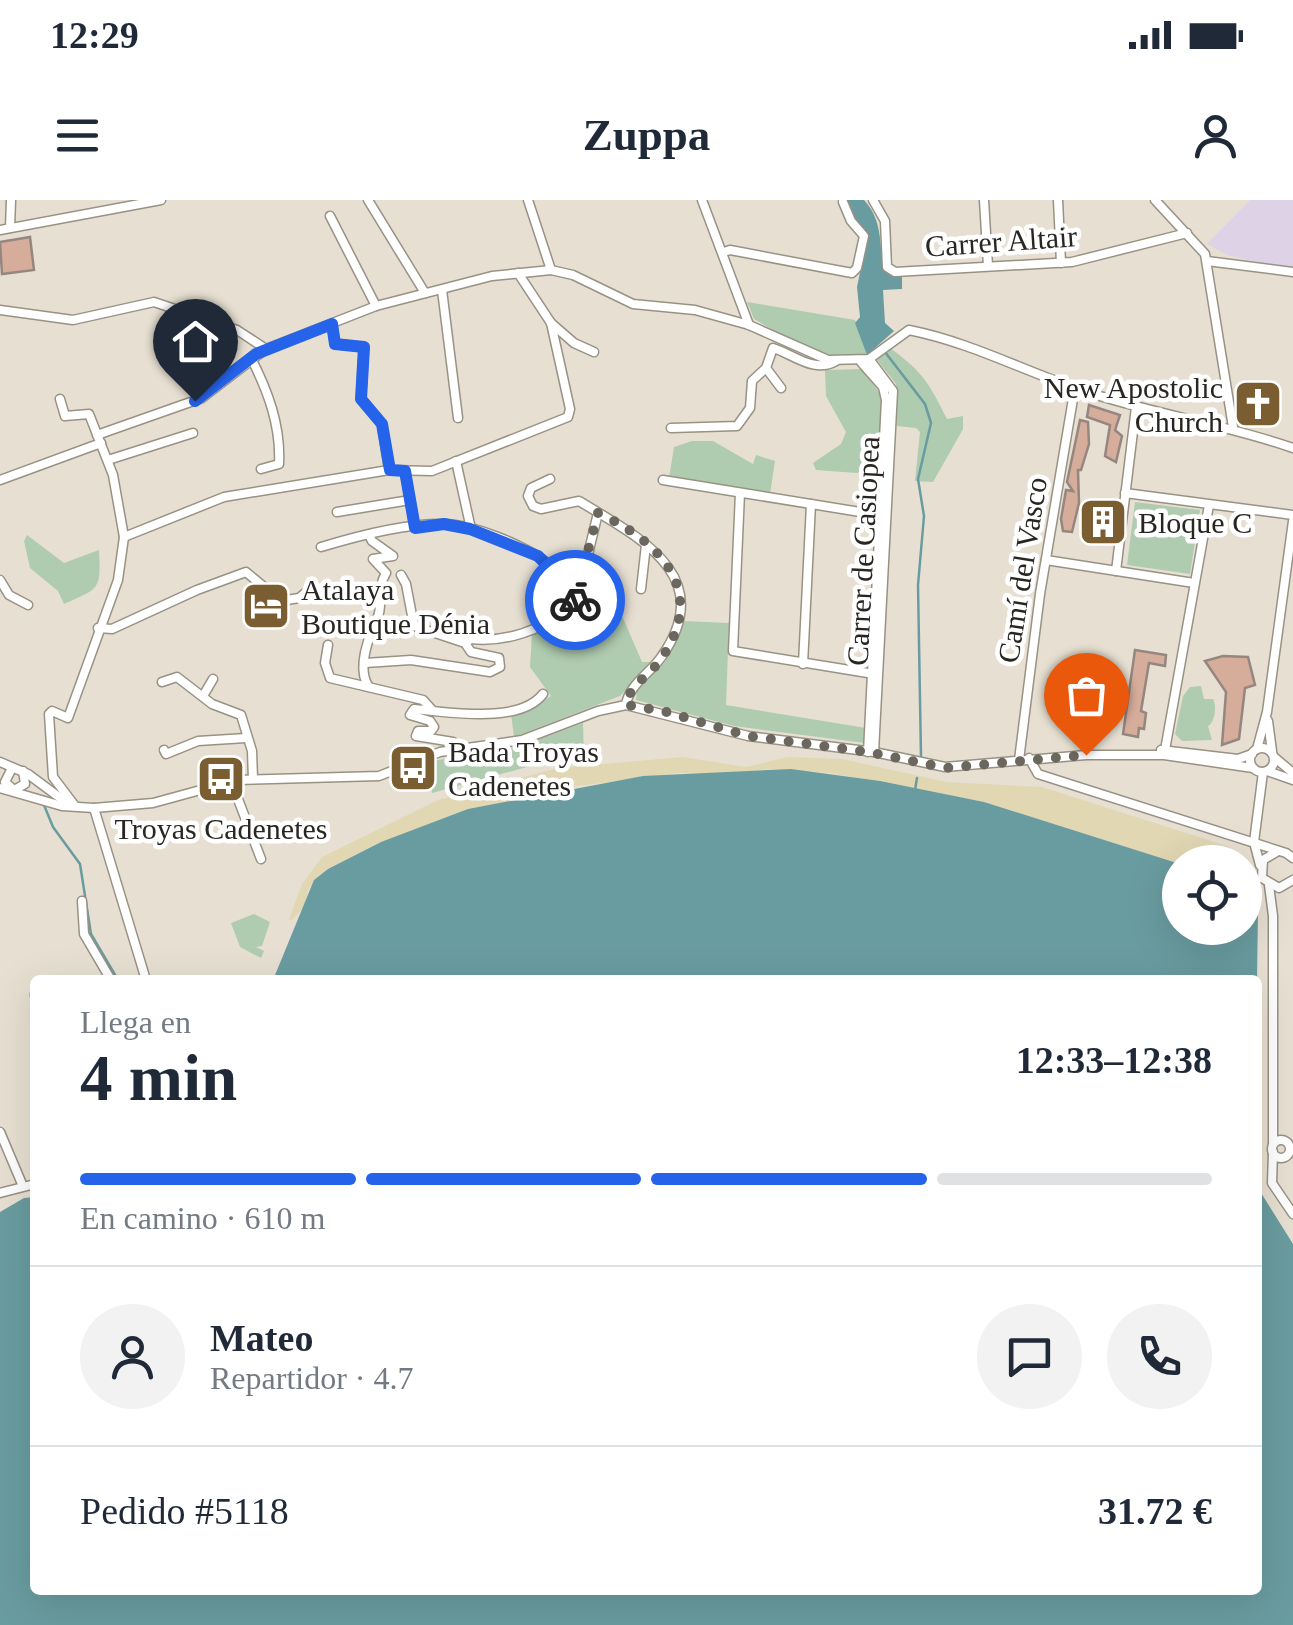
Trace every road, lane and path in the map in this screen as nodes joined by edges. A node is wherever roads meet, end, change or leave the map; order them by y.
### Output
1 (11, 200) edge
2 (162, 200) edge
3 (368, 200) edge
4 (542, 200) edge
5 (702, 200) edge
6 (873, 200) edge
7 (984, 200) edge
8 (1058, 200) edge
9 (1156, 200) edge
10 (843, 202) edge
11 (529, 204) edge
12 (330, 216) dead end
13 (5, 229) edge
14 (1187, 232) junction
15 (724, 252) junction
16 (1207, 261) junction
17 (1061, 263) junction
18 (988, 266) junction
19 (551, 270) junction
20 (1293, 272) edge
21 (518, 273) junction
22 (442, 290) junction
23 (425, 293) junction
24 (376, 306) junction
25 (0, 310) edge
26 (550, 323) junction
27 (332, 324) junction
28 (749, 324) junction
29 (266, 349) junction
30 (594, 352) dead end
31 (251, 358) junction
32 (868, 359) junction
33 (836, 361) junction
34 (766, 368) junction
35 (1074, 387) junction
36 (781, 388) dead end
37 (60, 398) dead end
38 (1136, 407) junction
39 (458, 418) dead end
40 (1233, 427) junction
41 (672, 428) dead end
42 (194, 432) dead end
43 (99, 439) junction
44 (1293, 448) edge
45 (108, 460) junction
46 (456, 461) junction
47 (260, 469) dead end
48 (390, 470) junction
49 (405, 471) junction
50 (550, 479) dead end
51 (0, 480) edge
52 (662, 480) dead end
53 (740, 493) junction
54 (1125, 493) junction
55 (410, 500) junction
56 (811, 504) junction
57 (1209, 505) junction
58 (338, 512) dead end
59 (598, 513) junction
60 (884, 515) junction
61 (1293, 518) edge
62 (415, 528) junction
63 (470, 529) junction
64 (369, 535) junction
65 (124, 537) junction
66 (646, 545) junction
67 (322, 546) dead end
68 (1046, 560) junction
69 (1290, 567) edge
70 (1116, 571) junction
71 (401, 574) dead end
72 (0, 580) edge
73 (1194, 582) junction
74 (310, 589) dead end
75 (641, 589) dead end
76 (28, 605) dead end
77 (569, 610) junction
78 (98, 628) junction
79 (465, 643) junction
80 (328, 645) dead end
81 (365, 663) junction
82 (802, 664) junction
83 (876, 674) junction
84 (213, 679) dead end
85 (162, 682) dead end
86 (369, 687) junction
87 (543, 694) dead end
88 (203, 696) junction
89 (626, 705) junction
90 (433, 711) junction
91 (1267, 712) junction
92 (246, 738) junction
93 (457, 749) junction
94 (164, 750) dead end
95 (1165, 750) junction
96 (1254, 751) junction
97 (871, 752) junction
98 (1273, 754) junction
99 (1127, 755) junction
100 (1024, 759) junction
101 (0, 765) edge
102 (16, 769) junction
103 (1261, 770) junction
104 (1293, 776) edge
105 (253, 779) junction
106 (232, 780) junction
107 (5, 786) edge
108 (78, 807) junction
109 (94, 808) junction
110 (1254, 842) junction
111 (1255, 845) edge
112 (1278, 851) junction
113 (1292, 856) edge
114 (261, 860) dead end
115 (1262, 862) edge
116 (1262, 878) edge
117 (1292, 882) edge
118 (1269, 885) junction
119 (1279, 888) junction
120 (82, 900) dead end
121 (1272, 900) junction
122 (108, 975) edge
123 (144, 975) edge
124 (0, 1132) edge
125 (1277, 1148) junction
126 (1292, 1149) edge
127 (22, 1184) junction
128 (30, 1184) edge
129 (0, 1193) edge
130 (1293, 1214) edge

1 - 13 street
2 - 13 street
3 - 23 street
4 - 11 street
5 - 15 street
6 - 18 street, Carrer Altair
7 - 18 street
8 - 17 street
9 - 14 street
10 - 15 street
11 - 19 street
12 - 24 street
14 - 16 street
14 - 17 street, Carrer Altair
15 - 28 street
16 - 20 street
16 - 40 street
17 - 18 street, Carrer Altair
19 - 21 street
19 - 28 street
21 - 22 street
21 - 26 street
22 - 23 street
22 - 39 street
23 - 24 street
24 - 27 street
25 - 29 street
26 - 30 street
26 - 46 street
27 - 29 street
27 - 48 street
28 - 33 street
29 - 31 street
31 - 43 street
31 - 47 street
32 - 33 street
32 - 35 street
32 - 60 street, Carrer de Casiopea
33 - 34 street
34 - 36 street
34 - 41 street
35 - 38 street
35 - 68 street, Camí del Vasco
37 - 43 street
38 - 40 street
38 - 54 street
40 - 44 street
42 - 45 street
43 - 45 street
43 - 51 street
45 - 65 street
46 - 49 street
46 - 63 street
48 - 49 street
48 - 65 street
49 - 55 street
50 - 59 street
52 - 53 street
53 - 56 street
53 - 82 street
54 - 57 street
54 - 70 street
55 - 58 street
55 - 62 street
56 - 60 street
56 - 82 street
57 - 61 street
57 - 73 street
59 - 66 street
59 - 77 street
60 - 83 street, Carrer de Casiopea
61 - 69 street
62 - 63 street
62 - 64 street
63 - 77 street
64 - 67 street
64 - 81 street
65 - 78 street
66 - 75 street
66 - 89 street
68 - 70 street
68 - 100 street, Camí del Vasco
69 - 91 street
70 - 73 street
71 - 79 street
72 - 76 street
73 - 95 street
74 - 78 street
77 - 79 street
78 - 108 street
79 - 81 street
80 - 86 street
81 - 86 street
82 - 83 street
83 - 97 street, Carrer de Casiopea
84 - 88 street
85 - 88 street
86 - 90 street
87 - 90 street
88 - 92 street
89 - 93 street
89 - 97 street
90 - 93 street
91 - 96 street
91 - 98 street
92 - 94 street
92 - 105 street
93 - 105 street
95 - 96 street
95 - 99 street
96 - 98 street
96 - 103 street
97 - 100 street
98 - 103 street
98 - 104 street
99 - 100 street
99 - 103 street
100 - 110 street
101 - 102 street
102 - 107 street
102 - 107 street
102 - 108 street
103 - 104 street
103 - 110 street
105 - 106 street
106 - 109 street
106 - 114 street
107 - 108 street
108 - 109 street
109 - 123 street
110 - 111 street
110 - 112 street
112 - 113 street
112 - 115 street
116 - 118 street
117 - 119 street
118 - 119 street
118 - 121 street
119 - 121 street
120 - 122 street
121 - 125 street
124 - 127 street
125 - 126 street
125 - 130 street
127 - 128 street
127 - 129 street

